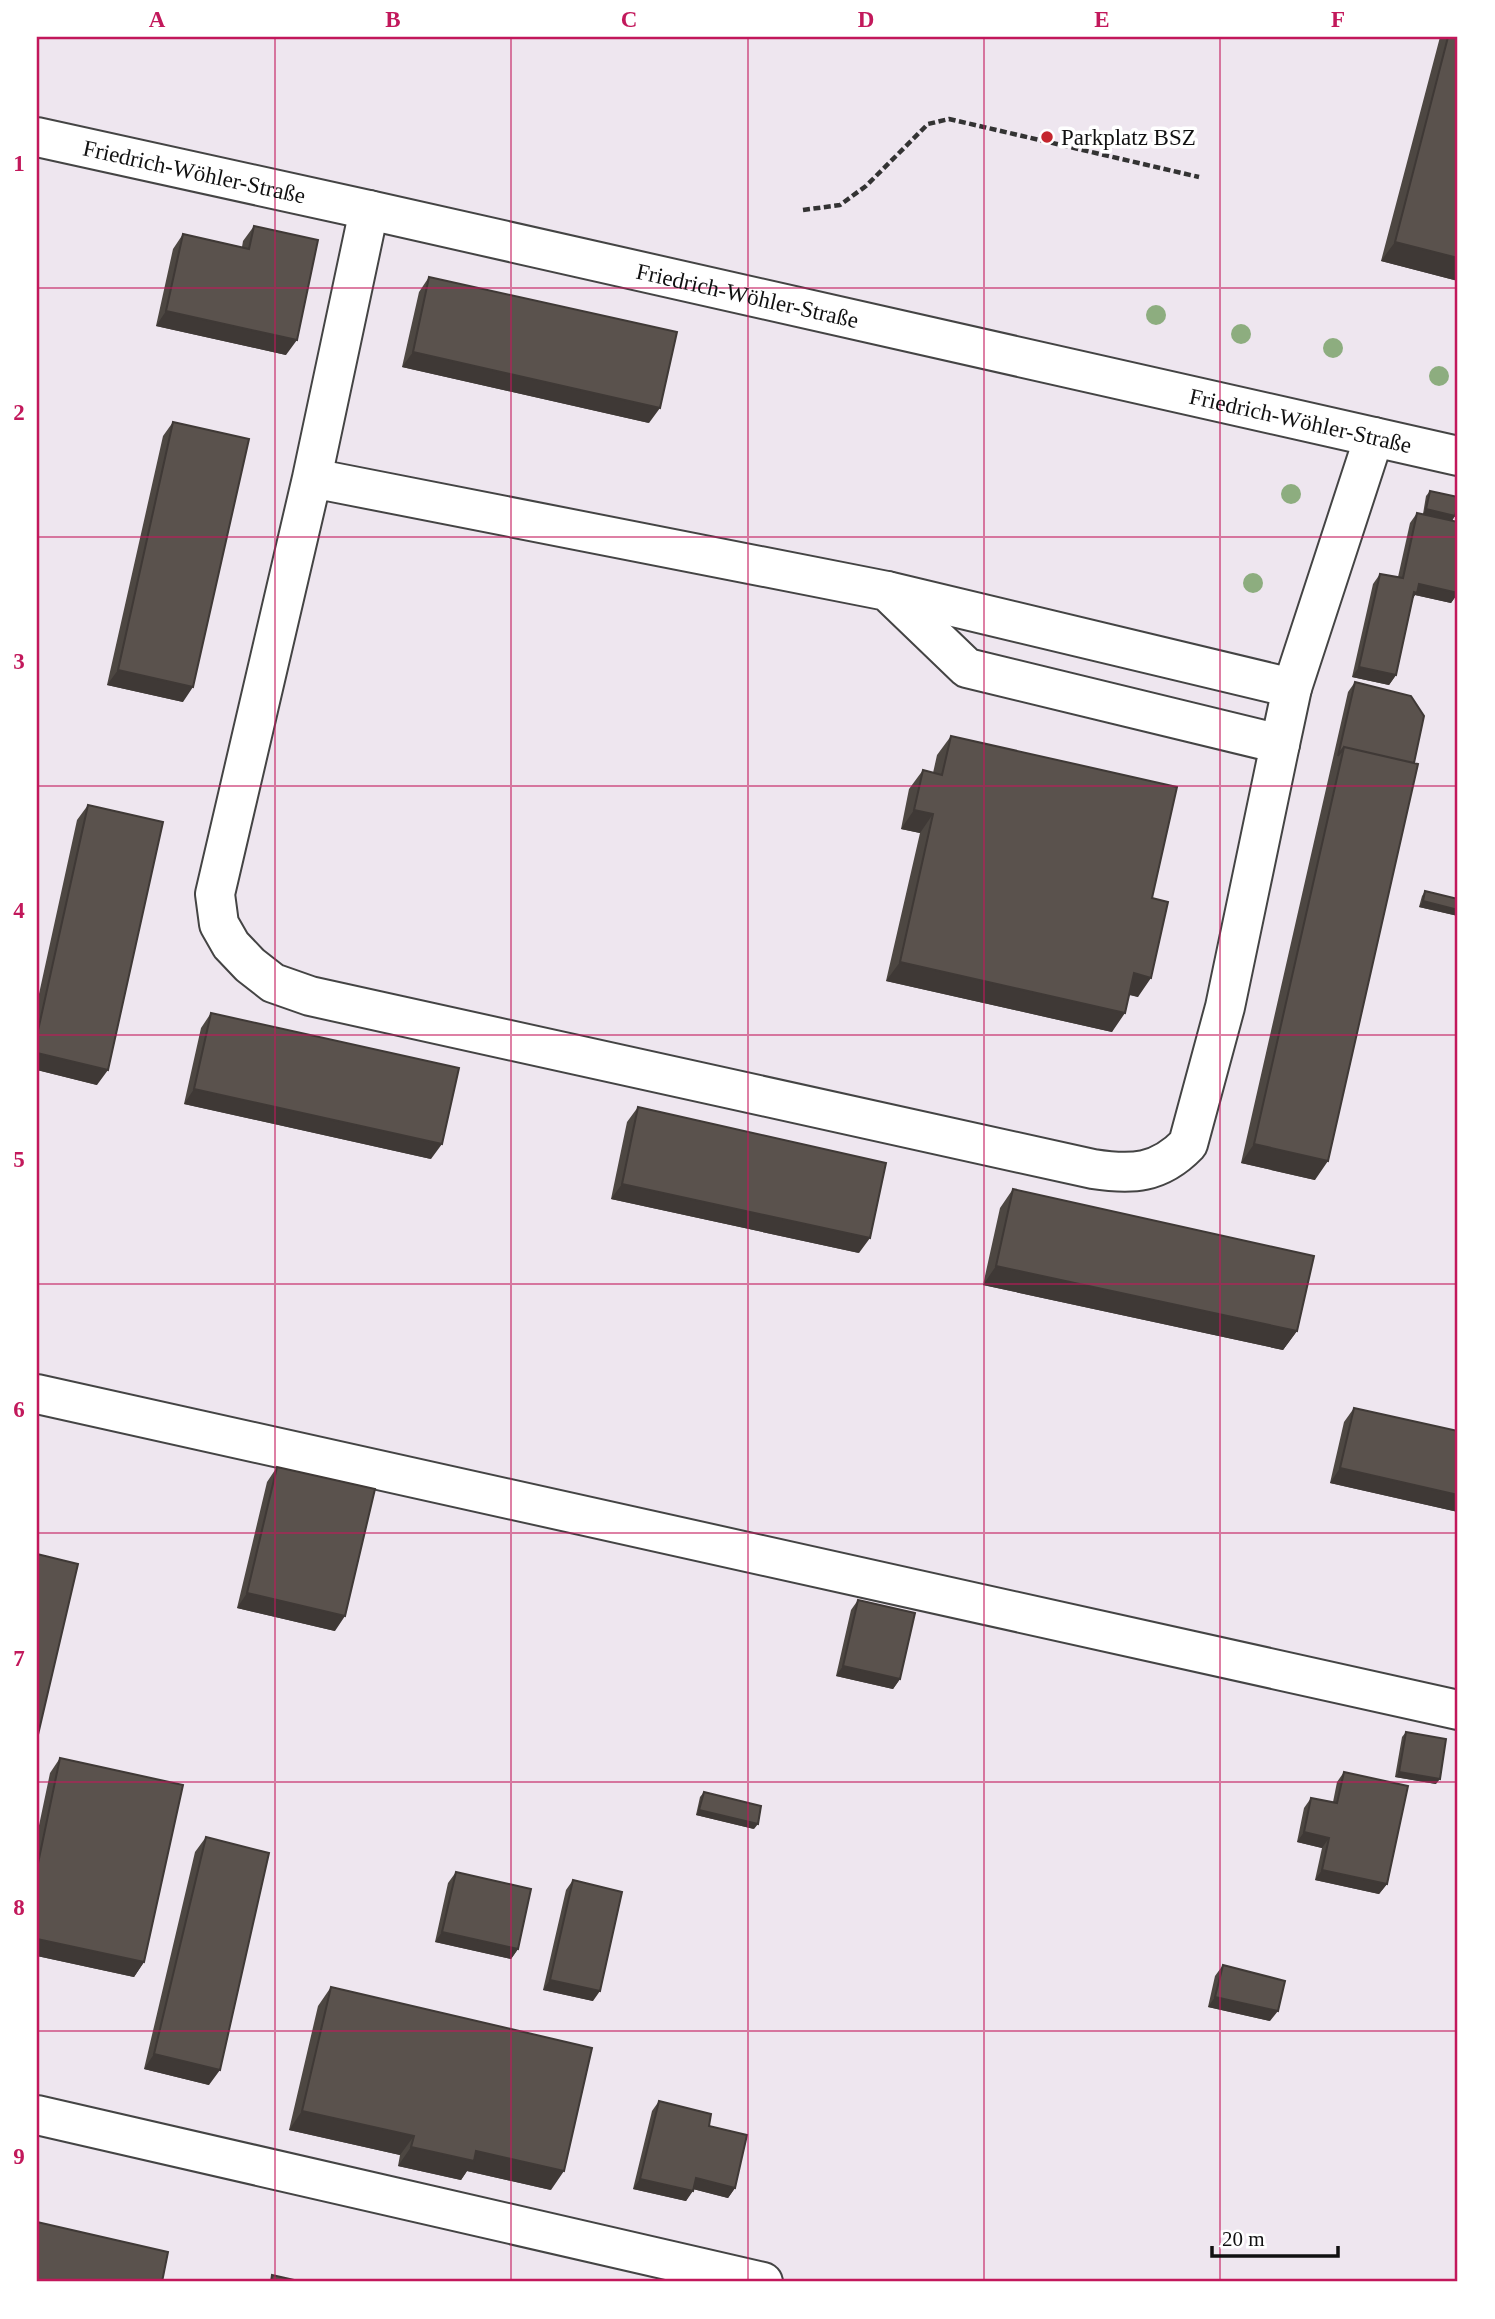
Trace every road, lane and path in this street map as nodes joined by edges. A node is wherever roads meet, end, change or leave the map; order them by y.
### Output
1 (37, 137) edge
2 (1199, 177) dead end
3 (369, 210) junction
4 (803, 210) dead end
5 (1374, 437) junction
6 (1458, 456) edge
7 (312, 478) junction
8 (887, 591) junction
9 (1292, 688) junction
10 (1280, 744) junction
11 (37, 1394) edge
12 (1458, 1710) edge
13 (37, 2115) edge
14 (763, 2282) edge

1 - 3 street, Friedrich-Wöhler-Straße
2 - 4 path
3 - 5 street, Friedrich-Wöhler-Straße
3 - 7 street
5 - 6 street, Friedrich-Wöhler-Straße
5 - 9 street
7 - 8 street
7 - 10 street
8 - 9 street
8 - 10 street
9 - 10 street
11 - 12 street
13 - 14 street

